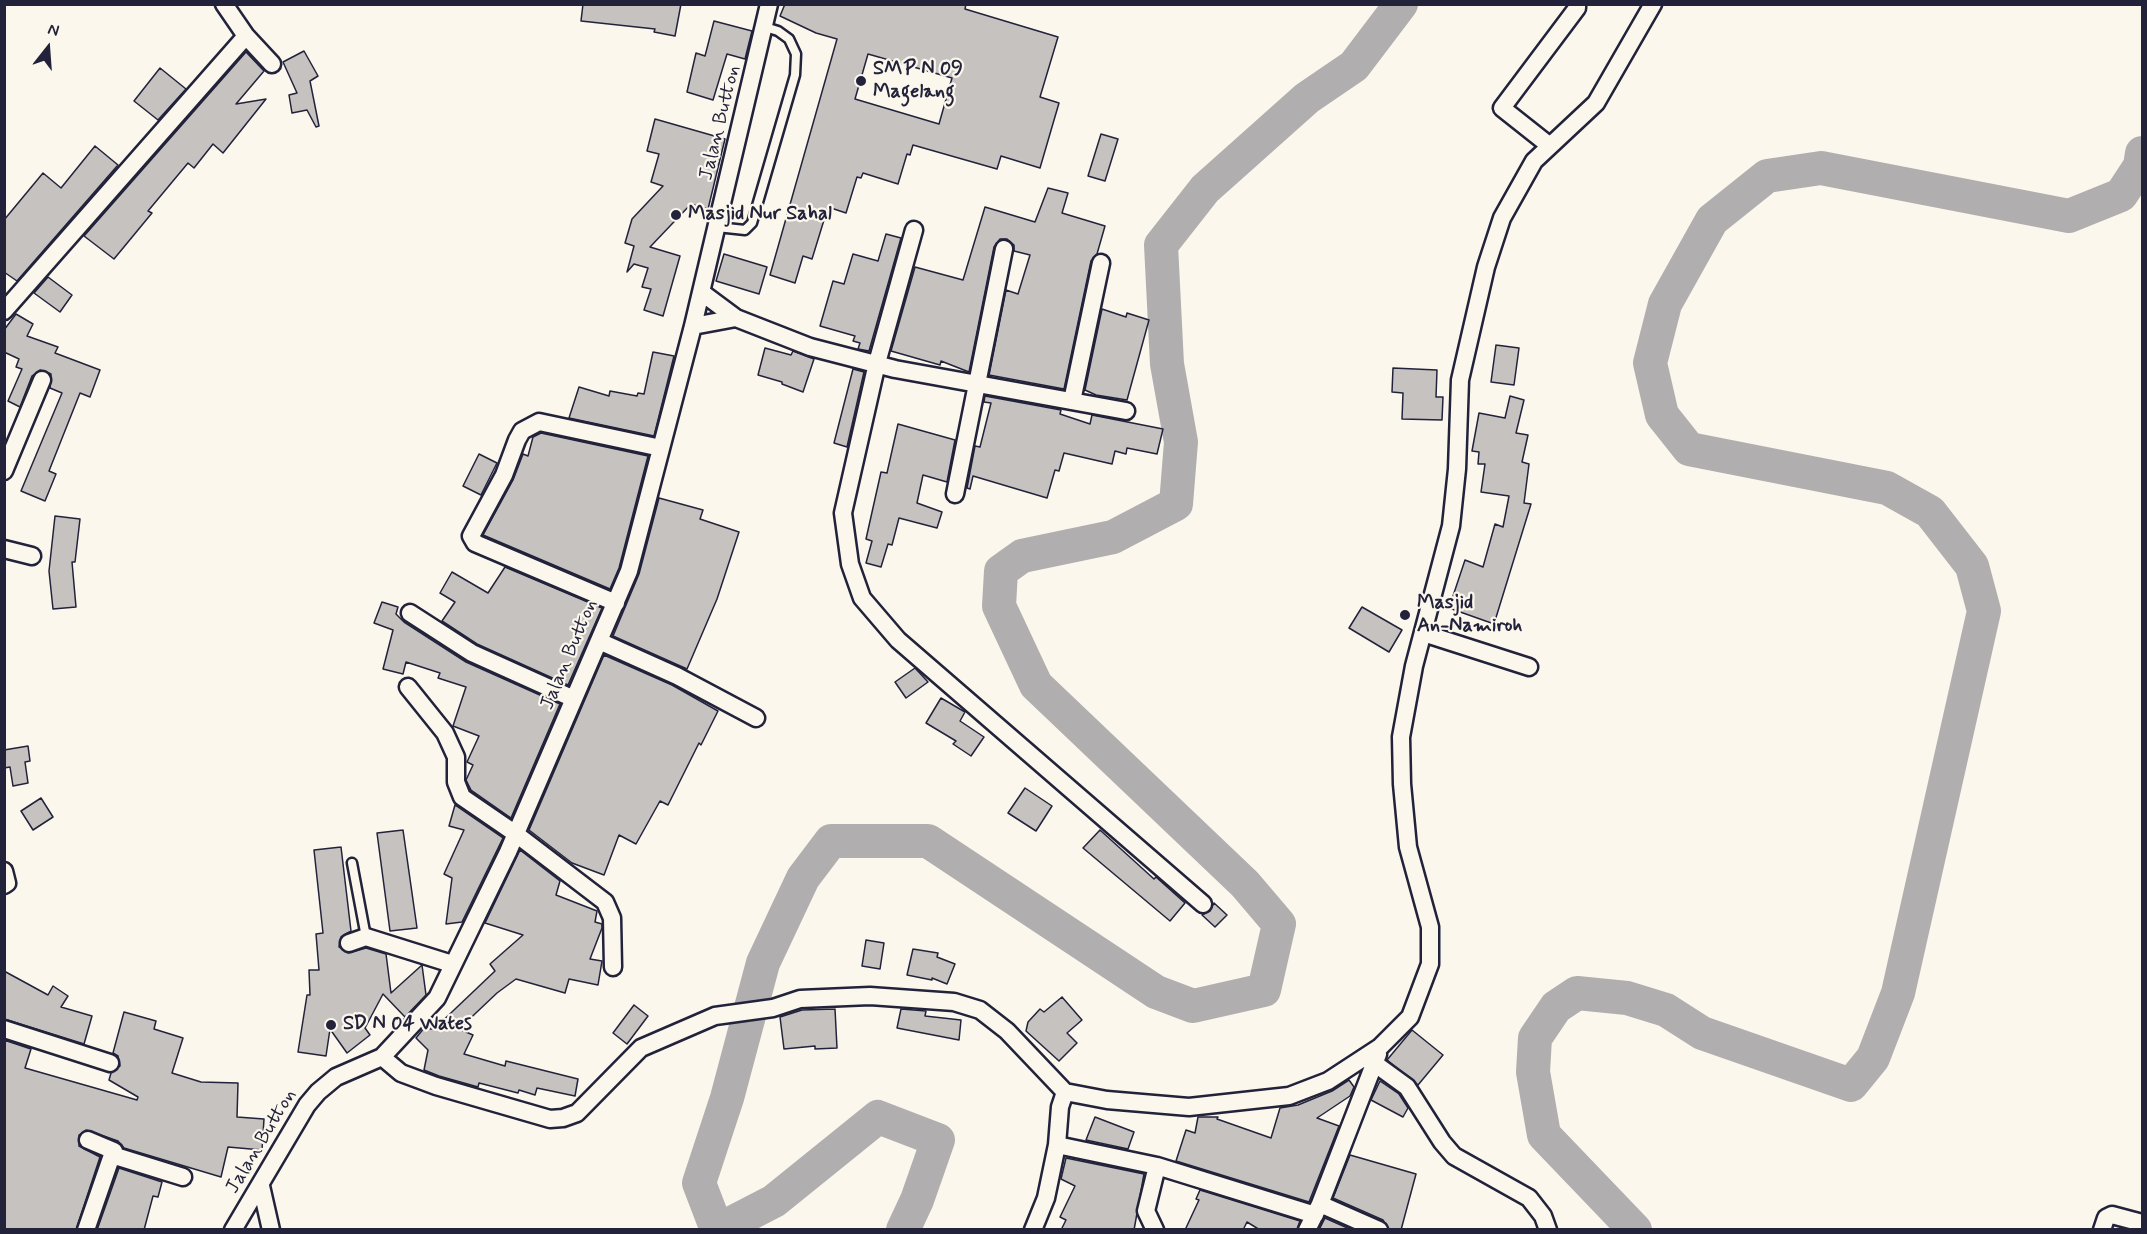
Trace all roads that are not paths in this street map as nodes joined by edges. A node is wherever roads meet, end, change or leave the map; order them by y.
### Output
1 (224, 4) edge
2 (1576, 4) edge
3 (1653, 4) edge
4 (768, 5) edge
5 (765, 27) junction
6 (246, 36) junction
7 (272, 64) dead end
8 (1550, 146) junction
9 (717, 227) junction
10 (914, 230) dead end
11 (1004, 249) dead end
12 (1101, 263) dead end
13 (701, 292) junction
14 (4, 311) edge
15 (736, 318) junction
16 (693, 326) junction
17 (877, 363) junction
18 (42, 380) dead end
19 (975, 383) junction
20 (1072, 401) junction
21 (1126, 411) dead end
22 (660, 448) junction
23 (4, 471) edge
24 (955, 494) dead end
25 (4, 549) edge
26 (32, 556) dead end
27 (616, 603) junction
28 (410, 613) dead end
29 (1423, 633) junction
30 (599, 641) junction
31 (1529, 667) dead end
32 (408, 687) dead end
33 (574, 699) junction
34 (756, 718) dead end
35 (516, 834) junction
36 (352, 863) dead end
37 (4, 871) edge
38 (4, 885) edge
39 (1203, 904) dead end
40 (366, 937) junction
41 (349, 943) dead end
42 (452, 964) junction
43 (613, 967) dead end
44 (4, 1029) edge
45 (1377, 1055) junction
46 (382, 1057) junction
47 (110, 1063) dead end
48 (1065, 1092) junction
49 (88, 1140) dead end
50 (1057, 1146) junction
51 (112, 1155) junction
52 (1157, 1166) junction
53 (183, 1177) dead end
54 (261, 1186) junction
55 (1318, 1209) junction
56 (2142, 1222) edge
57 (86, 1230) edge
58 (233, 1230) edge
59 (271, 1230) edge
60 (1033, 1230) edge
61 (1155, 1230) edge
62 (1306, 1230) edge
63 (1379, 1230) edge
64 (1548, 1230) edge
65 (2102, 1230) edge

1 - 6 street
2 - 8 street
3 - 8 street
4 - 5 street, Jalan Button
5 - 9 street, Jalan Button
5 - 9 lane
6 - 7 street
6 - 14 street
8 - 29 street
9 - 13 street, Jalan Button
10 - 17 street
11 - 19 street
12 - 20 street
13 - 15 street
13 - 16 street, Jalan Button
15 - 16 street
15 - 17 street
16 - 22 street, Jalan Button
17 - 19 street
17 - 39 street
18 - 23 street
19 - 20 street
19 - 24 street
20 - 21 street
22 - 27 street, Jalan Button
22 - 27 street
25 - 26 street
27 - 30 street, Jalan Button
28 - 33 street
29 - 31 street
29 - 45 street
30 - 33 street, Jalan Button
30 - 34 street
32 - 35 street
33 - 35 street, Jalan Button
35 - 42 street, Jalan Button
35 - 43 street
36 - 40 lane
37 - 38 street
40 - 41 street
40 - 42 street
42 - 46 street, Jalan Button
44 - 47 street
45 - 48 street
45 - 55 street
45 - 64 street
46 - 48 street
46 - 54 street, Jalan Button
48 - 50 street
49 - 51 street
50 - 52 street
50 - 60 street
51 - 53 street
51 - 57 street
52 - 55 street
52 - 61 street
54 - 58 street, Jalan Button
54 - 59 street
55 - 62 street
55 - 63 street
56 - 65 street

